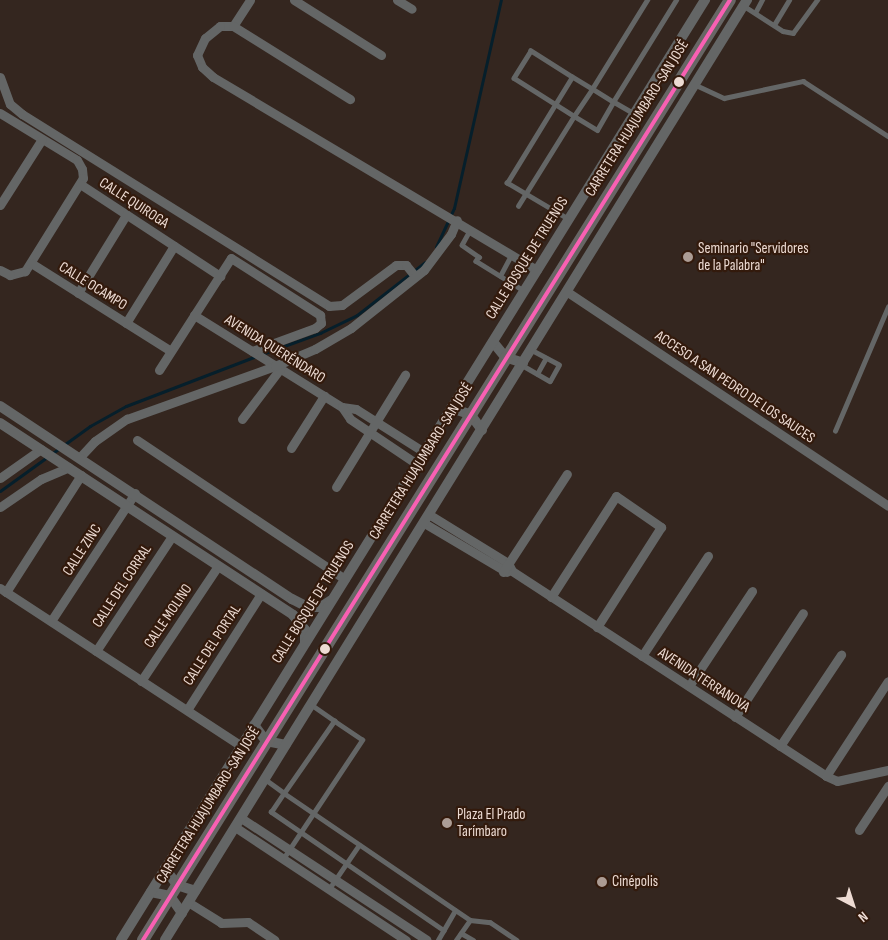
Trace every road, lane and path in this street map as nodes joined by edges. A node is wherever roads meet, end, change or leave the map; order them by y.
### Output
1 (250, 0) edge
2 (294, 0) edge
3 (397, 0) edge
4 (647, 0) edge
5 (676, 0) edge
6 (706, 0) edge
7 (730, 0) edge
8 (762, 0) edge
9 (789, 0) edge
10 (817, 0) edge
11 (745, 3) edge
12 (412, 9) dead end
13 (755, 13) junction
14 (774, 25) junction
15 (233, 26) junction
16 (381, 55) dead end
17 (0, 77) edge
18 (572, 77) junction
19 (694, 84) junction
20 (592, 89) junction
21 (350, 99) dead end
22 (613, 102) junction
23 (555, 105) junction
24 (0, 113) edge
25 (634, 115) junction
26 (574, 116) junction
27 (888, 136) edge
28 (42, 139) junction
29 (80, 184) junction
30 (526, 194) junction
31 (0, 205) edge
32 (518, 206) dead end
33 (126, 215) junction
34 (454, 218) junction
35 (569, 219) junction
36 (472, 229) junction
37 (174, 246) junction
38 (512, 254) junction
39 (31, 263) junction
40 (0, 270) edge
41 (537, 270) junction
42 (415, 275) junction
43 (220, 276) junction
44 (500, 276) junction
45 (524, 291) junction
46 (566, 291) junction
47 (78, 293) junction
48 (888, 307) edge
49 (194, 316) junction
50 (126, 323) junction
51 (494, 342) junction
52 (531, 350) junction
53 (171, 351) junction
54 (255, 353) junction
55 (505, 357) junction
56 (546, 358) junction
57 (523, 364) junction
58 (275, 366) junction
59 (159, 370) dead end
60 (537, 374) junction
61 (405, 375) dead end
62 (324, 396) junction
63 (0, 406) edge
64 (342, 407) junction
65 (451, 408) junction
66 (470, 414) junction
67 (242, 419) dead end
68 (376, 421) junction
69 (0, 423) edge
70 (482, 430) junction
71 (835, 431) dead end
72 (369, 433) junction
73 (137, 440) dead end
74 (291, 448) dead end
75 (44, 451) junction
76 (424, 452) junction
77 (76, 455) junction
78 (65, 464) junction
79 (417, 464) junction
80 (567, 474) dead end
81 (81, 475) junction
82 (0, 478) edge
83 (336, 487) dead end
84 (135, 493) junction
85 (127, 506) junction
86 (888, 506) edge
87 (0, 507) edge
88 (427, 519) junction
89 (172, 536) junction
90 (708, 556) dead end
91 (218, 566) junction
92 (508, 569) junction
93 (345, 579) junction
94 (3, 590) edge
95 (752, 591) dead end
96 (261, 594) junction
97 (552, 597) junction
98 (292, 599) junction
99 (333, 599) junction
100 (285, 609) junction
101 (803, 613) dead end
102 (51, 622) junction
103 (597, 627) junction
104 (305, 644) junction
105 (96, 651) junction
106 (840, 655) dead end
107 (642, 656) junction
108 (141, 681) junction
109 (888, 681) edge
110 (689, 686) junction
111 (311, 705) junction
112 (187, 710) junction
113 (735, 717) junction
114 (334, 721) junction
115 (254, 725) junction
116 (266, 741) junction
117 (286, 745) junction
118 (241, 746) junction
119 (780, 746) junction
120 (888, 770) edge
121 (826, 776) junction
122 (265, 779) junction
123 (888, 786) edge
124 (284, 793) junction
125 (313, 813) junction
126 (241, 818) junction
127 (235, 827) junction
128 (859, 830) dead end
129 (299, 833) junction
130 (359, 845) junction
131 (289, 849) junction
132 (283, 859) junction
133 (346, 865) junction
134 (165, 868) junction
135 (336, 881) junction
136 (329, 889) junction
137 (174, 891) junction
138 (195, 891) junction
139 (151, 892) junction
140 (188, 902) junction
141 (455, 910) junction
142 (182, 913) junction
143 (470, 920) junction
144 (444, 931) junction
145 (461, 933) junction
146 (440, 939) edge
147 (121, 940) edge
148 (143, 940) edge
149 (165, 940) edge
150 (275, 940) edge
151 (406, 940) edge
152 (427, 940) edge
153 (456, 940) edge
154 (473, 940) edge
155 (517, 940) edge

1 - 15 street
2 - 16 street
3 - 12 street
4 - 20 lane
5 - 22 lane
6 - 25 street, CALLE BOSQUE DE TRUENOS
7 - 55 main road, CARRETERA HUAJUMBARO-SAN JOSÉ
8 - 13 lane
9 - 14 lane
10 - 14 lane
11 - 13 lane
11 - 19 street
13 - 14 lane
15 - 21 street
15 - 34 street
17 - 42 street
18 - 20 lane
18 - 23 lane
18 - 23 lane
19 - 27 lane
19 - 46 street
20 - 22 lane
20 - 26 lane
22 - 25 lane
22 - 26 lane
23 - 26 lane
23 - 30 lane
24 - 28 street, CALLE QUIROGA
25 - 35 street, CALLE BOSQUE DE TRUENOS
26 - 30 lane
28 - 29 street, CALLE QUIROGA
28 - 31 street
29 - 33 street, CALLE QUIROGA
29 - 39 street
30 - 32 lane
30 - 35 lane
33 - 37 street, CALLE QUIROGA
33 - 47 street
34 - 36 street
34 - 42 street
35 - 41 street, CALLE BOSQUE DE TRUENOS
36 - 38 street
36 - 44 lane
37 - 43 street, CALLE QUIROGA
37 - 50 street
38 - 41 street
38 - 44 lane
39 - 40 street
39 - 47 street, CALLE OCAMPO
41 - 45 street, CALLE BOSQUE DE TRUENOS
42 - 58 street
43 - 49 street
43 - 54 street
44 - 45 lane
45 - 51 street, CALLE BOSQUE DE TRUENOS
46 - 52 street
46 - 86 street, ACCESO A SAN PEDRO DE LOS SAUCES
47 - 50 street, CALLE OCAMPO
48 - 71 lane
49 - 53 street
49 - 54 street, AVENIDA QUERÉNDARO
50 - 53 street, CALLE OCAMPO
51 - 55 street
51 - 65 street, CALLE BOSQUE DE TRUENOS
52 - 56 lane
52 - 57 street
53 - 59 street
54 - 58 street, AVENIDA QUERÉNDARO
55 - 57 street
55 - 66 main road, CARRETERA HUAJUMBARO-SAN JOSÉ
56 - 60 lane
56 - 60 lane
57 - 60 lane
57 - 70 street
58 - 62 street, AVENIDA QUERÉNDARO
58 - 67 street
58 - 77 street
61 - 68 street
62 - 64 street, AVENIDA QUERÉNDARO
62 - 74 street
63 - 77 street
64 - 68 street, AVENIDA QUERÉNDARO
64 - 72 street, AVENIDA QUERÉNDARO
65 - 66 street
65 - 76 street, CALLE BOSQUE DE TRUENOS
66 - 70 street
66 - 116 main road, CARRETERA HUAJUMBARO-SAN JOSÉ
68 - 72 street
68 - 76 street, AVENIDA QUERÉNDARO
69 - 75 street
70 - 88 street
72 - 79 street, AVENIDA QUERÉNDARO
72 - 83 street
73 - 93 street
75 - 78 street
75 - 82 street
76 - 79 street, CALLE BOSQUE DE TRUENOS
77 - 84 street
78 - 81 street
78 - 87 street
79 - 93 street, CALLE BOSQUE DE TRUENOS
80 - 92 street
81 - 85 street
81 - 94 street
84 - 85 street, CALLE ZINC
84 - 98 street
85 - 89 street
85 - 102 street, CALLE ZINC
88 - 92 street, AVENIDA TERRANOVA
88 - 111 street
89 - 91 street
89 - 105 street, CALLE DEL CORRAL
90 - 107 street
91 - 96 street
91 - 108 street, CALLE MOLINO
92 - 97 street, AVENIDA TERRANOVA
93 - 99 street, CALLE BOSQUE DE TRUENOS
94 - 102 street
95 - 110 street
96 - 100 street
96 - 112 street, CALLE DEL PORTAL
97 - 103 street, AVENIDA TERRANOVA
97 - 103 street
98 - 99 street
98 - 100 street
99 - 104 street, CALLE BOSQUE DE TRUENOS
100 - 104 street
101 - 113 street
102 - 105 street
103 - 107 street, AVENIDA TERRANOVA
104 - 115 street, CALLE BOSQUE DE TRUENOS
105 - 108 street
106 - 119 street
107 - 110 street, AVENIDA TERRANOVA
108 - 112 street
109 - 121 street
110 - 113 street, AVENIDA TERRANOVA
111 - 114 lane
111 - 117 street
112 - 118 street
113 - 119 street, AVENIDA TERRANOVA
114 - 124 lane
114 - 125 lane
115 - 116 street
115 - 118 street, CALLE BOSQUE DE TRUENOS
116 - 117 street
116 - 137 main road, CARRETERA HUAJUMBARO-SAN JOSÉ
117 - 122 street
118 - 134 street, CALLE BOSQUE DE TRUENOS
119 - 121 street, AVENIDA TERRANOVA
120 - 121 street, AVENIDA TERRANOVA
122 - 124 lane
122 - 126 street
123 - 128 street
124 - 125 lane
124 - 129 lane
125 - 129 lane
125 - 130 lane
126 - 127 street
126 - 131 street
127 - 132 street
127 - 138 street
129 - 131 lane
129 - 133 lane
130 - 133 lane
130 - 141 lane
131 - 132 lane
131 - 135 street
132 - 136 street
133 - 135 lane
133 - 144 lane
134 - 137 street
134 - 139 street, CALLE BOSQUE DE TRUENOS
135 - 136 lane
135 - 152 street
136 - 151 street
137 - 138 street
137 - 139 street
137 - 142 street
137 - 148 main road, CARRETERA HUAJUMBARO-SAN JOSÉ
138 - 140 street
139 - 147 street, CALLE BOSQUE DE TRUENOS
140 - 142 street
140 - 150 street
141 - 143 lane
141 - 144 lane
142 - 149 street
143 - 145 lane
143 - 155 lane
144 - 146 lane
145 - 153 lane
145 - 154 lane

